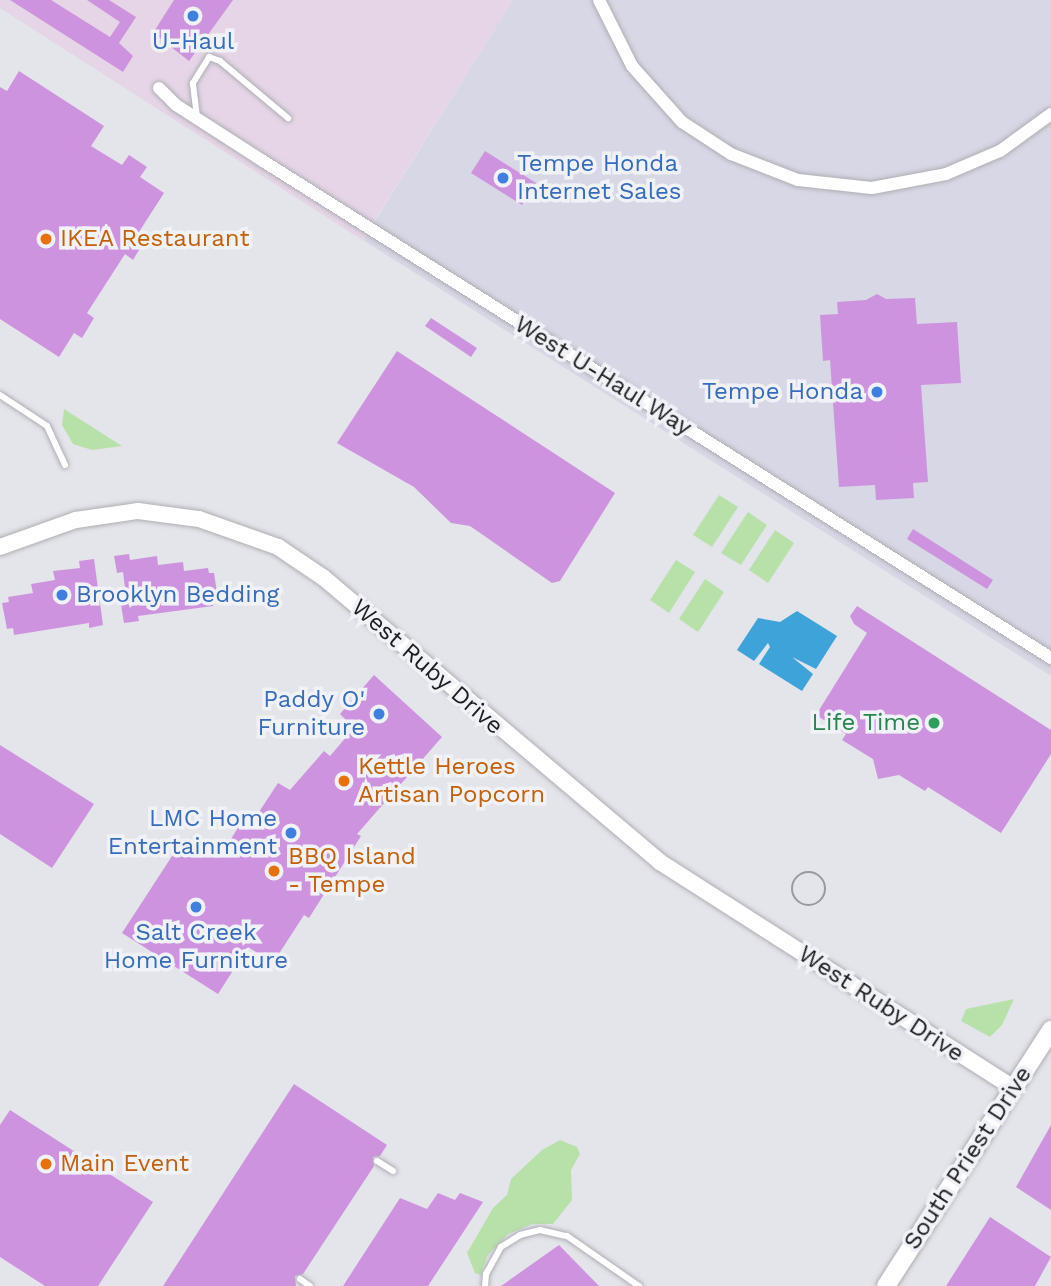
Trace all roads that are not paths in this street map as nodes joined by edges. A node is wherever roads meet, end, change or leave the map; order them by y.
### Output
1 (599, 0) edge
2 (159, 88) dead end
3 (1051, 114) edge
4 (288, 118) dead end
5 (197, 119) junction
6 (0, 395) edge
7 (65, 465) dead end
8 (4, 545) edge
9 (1051, 659) edge
10 (1051, 1030) edge
11 (1014, 1088) junction
12 (377, 1161) dead end
13 (393, 1171) dead end
14 (300, 1279) dead end
15 (310, 1286) edge
16 (485, 1286) edge
17 (639, 1286) edge
18 (886, 1286) edge

1 - 3 street
2 - 5 street, West U-Haul Way
4 - 5 lane
5 - 9 street, West U-Haul Way
6 - 7 lane
8 - 11 street, West Ruby Drive
10 - 11 main road, South Priest Drive
11 - 18 main road, South Priest Drive
12 - 13 lane
14 - 15 lane
16 - 17 lane

